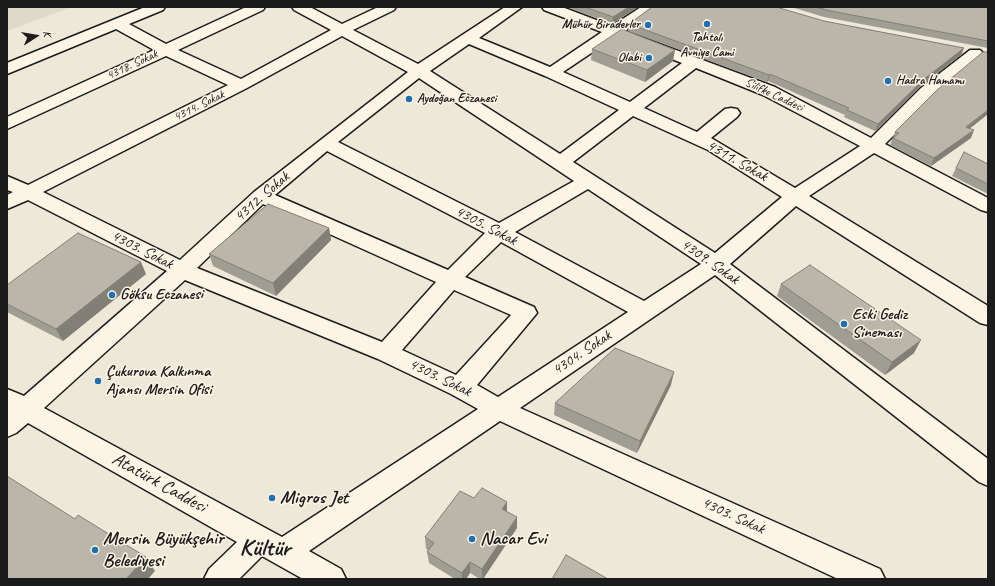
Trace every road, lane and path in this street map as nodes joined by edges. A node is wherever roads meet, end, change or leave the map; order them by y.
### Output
1 (158, 7) edge
2 (258, 7) edge
3 (299, 7) edge
4 (389, 7) edge
5 (515, 7) edge
6 (549, 7) edge
7 (651, 7) edge
8 (117, 24) junction
9 (343, 29) junction
10 (615, 32) junction
11 (468, 39) junction
12 (164, 49) junction
13 (974, 52) edge
14 (694, 62) junction
15 (7, 69) edge
16 (419, 71) junction
17 (551, 73) junction
18 (241, 85) junction
19 (632, 110) junction
20 (731, 113) dead end
21 (7, 124) edge
22 (699, 139) junction
23 (326, 143) junction
24 (874, 145) junction
25 (560, 163) junction
26 (588, 181) junction
27 (7, 182) edge
28 (26, 192) junction
29 (261, 196) junction
30 (796, 196) junction
31 (7, 203) edge
32 (988, 206) edge
33 (499, 232) junction
34 (716, 264) junction
35 (182, 270) junction
36 (450, 280) junction
37 (645, 311) junction
38 (988, 318) edge
39 (386, 353) junction
40 (460, 387) junction
41 (498, 409) junction
42 (14, 412) edge
43 (988, 474) edge
44 (272, 546) junction
45 (219, 579) edge
46 (332, 579) edge
47 (870, 579) edge

1 - 8 street
2 - 12 street, 4318. Sokak
3 - 9 street, 4309. Sokak
4 - 9 street, 4314. Sokak
5 - 11 street, 4312. Sokak
6 - 10 street, Silifke Caddesi
7 - 10 street
8 - 12 street
8 - 15 street
9 - 16 street, 4309. Sokak
9 - 18 street, 4314. Sokak
10 - 14 street, Silifke Caddesi
10 - 17 street
11 - 16 street, 4312. Sokak
11 - 17 street, 4311. Sokak
12 - 18 street
12 - 21 street, 4318. Sokak
13 - 24 street, 4304. Sokak
14 - 19 street
14 - 24 street, Silifke Caddesi
16 - 23 street, 4312. Sokak
16 - 25 street, 4309. Sokak
17 - 19 street, 4311. Sokak
18 - 28 street, 4314. Sokak
19 - 22 street, 4311. Sokak
19 - 25 street
20 - 22 street
22 - 30 street, 4311. Sokak
23 - 29 street, 4312. Sokak
23 - 33 street, 4305. Sokak
24 - 30 street, 4304. Sokak
24 - 32 street, Silifke Caddesi
25 - 26 street, 4309. Sokak
26 - 33 street
26 - 34 street, 4309. Sokak
27 - 28 street, 4303. Sokak
28 - 31 street, 4314. Sokak
28 - 35 street, 4303. Sokak
29 - 35 street, 4312. Sokak
29 - 36 street
30 - 34 street, 4304. Sokak
30 - 38 street, 4311. Sokak
33 - 36 street
33 - 37 street, 4305. Sokak
34 - 37 street, 4304. Sokak
34 - 43 street, 4309. Sokak
35 - 39 street, 4303. Sokak
35 - 42 street, 4312. Sokak
36 - 39 street
36 - 40 street
37 - 41 street, 4304. Sokak
39 - 40 street, 4303. Sokak
40 - 41 street, 4303. Sokak
41 - 44 street, 4304. Sokak
41 - 47 street, 4303. Sokak
42 - 44 street, Atatürk Caddesi
44 - 45 street, 4304. Sokak
44 - 46 street, Atatürk Caddesi

